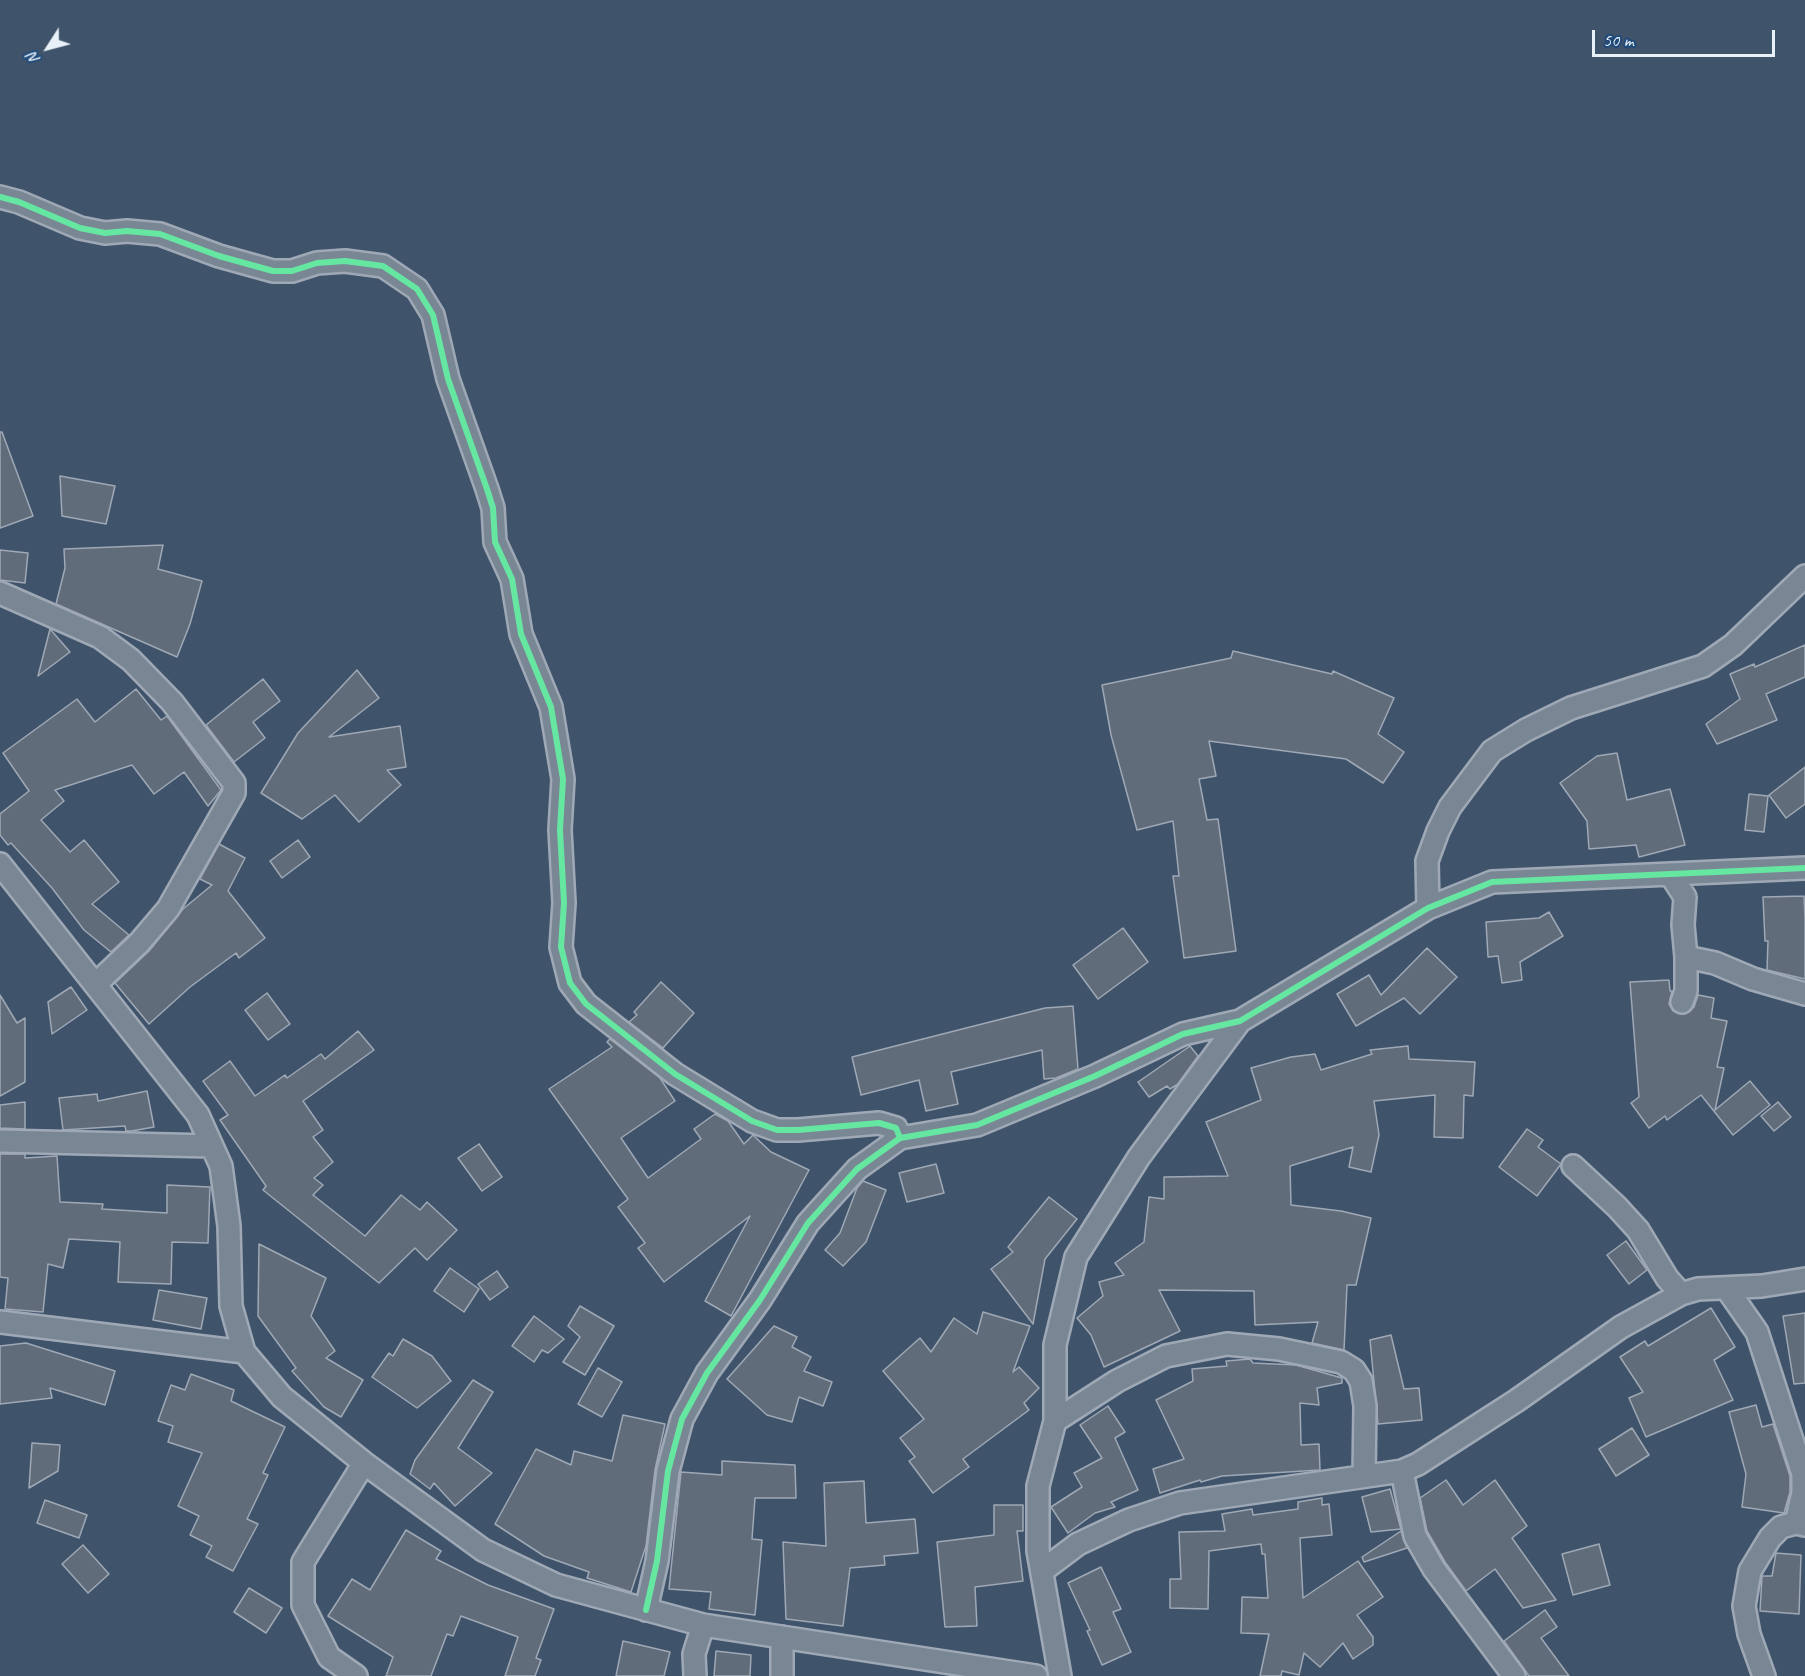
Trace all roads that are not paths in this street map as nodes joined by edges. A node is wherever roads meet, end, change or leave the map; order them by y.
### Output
1 (0, 197) edge
2 (1805, 576) edge
3 (0, 592) edge
4 (0, 864) edge
5 (1805, 868) edge
6 (1671, 874) junction
7 (1428, 908) junction
8 (1686, 957) junction
9 (97, 983) junction
10 (1805, 994) edge
11 (1682, 1002) dead end
12 (1240, 1021) junction
13 (900, 1138) junction
14 (0, 1141) edge
15 (212, 1146) junction
16 (1573, 1166) dead end
17 (1805, 1279) edge
18 (1727, 1288) junction
19 (1681, 1294) junction
20 (0, 1322) edge
21 (244, 1352) junction
22 (1055, 1421) junction
23 (364, 1463) junction
24 (1402, 1471) junction
25 (1364, 1476) junction
26 (1801, 1524) edge
27 (1042, 1571) junction
28 (646, 1610) junction
29 (703, 1625) junction
30 (782, 1637) junction
31 (1025, 1675) edge
32 (356, 1676) edge
33 (695, 1676) edge
34 (782, 1676) edge
35 (1060, 1676) edge
36 (1514, 1676) edge
37 (1764, 1676) edge

1 - 13 street
2 - 7 street
3 - 9 street
4 - 9 street
5 - 6 street
6 - 7 street
6 - 8 street
7 - 12 street
8 - 10 street
8 - 11 street
9 - 15 street
12 - 13 street
12 - 22 street
13 - 28 street
14 - 15 street
15 - 21 street
16 - 19 street
17 - 18 street
18 - 19 street
18 - 26 street
19 - 24 street
20 - 21 street
21 - 23 street
22 - 25 street
22 - 27 street
23 - 28 street
23 - 32 street
24 - 25 street
24 - 36 street
25 - 27 street
26 - 37 street
27 - 35 street
28 - 29 street
29 - 30 street
29 - 33 street
30 - 31 street
30 - 34 street

